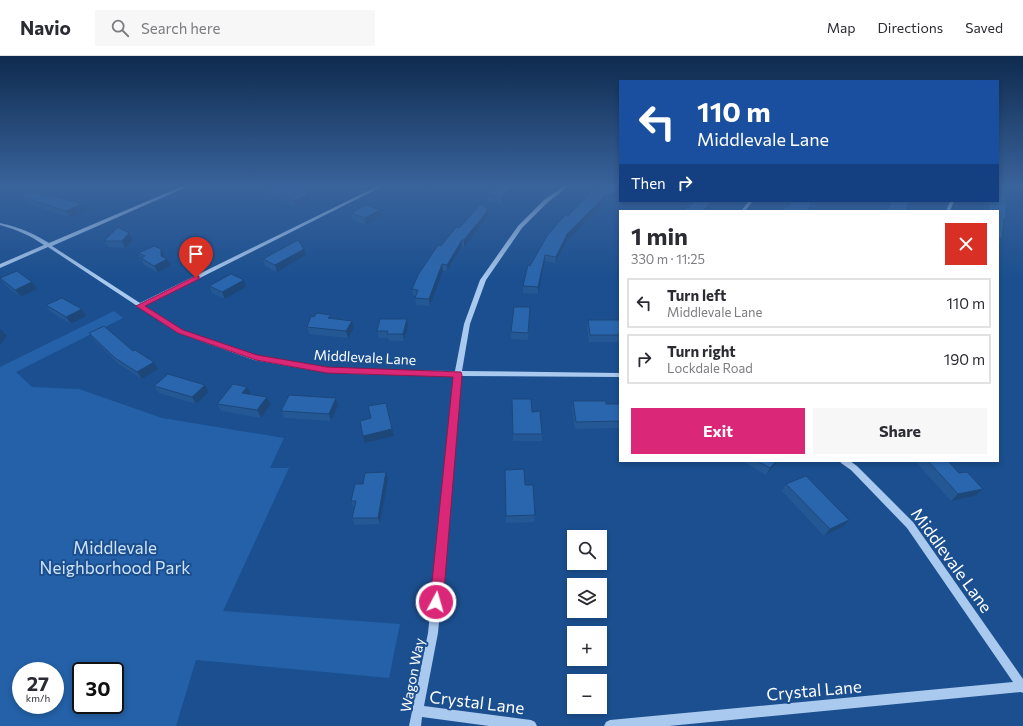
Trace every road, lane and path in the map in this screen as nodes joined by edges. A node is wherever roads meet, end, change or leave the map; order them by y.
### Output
1 (112, 217) edge
2 (318, 217) edge
3 (530, 217) edge
4 (0, 224) edge
5 (48, 244) junction
6 (0, 266) edge
7 (140, 306) junction
8 (458, 375) junction
9 (619, 376) edge
10 (845, 462) edge
11 (1023, 688) edge
12 (418, 711) junction
13 (415, 726) edge
14 (531, 726) edge
15 (610, 726) edge

1 - 5 street
2 - 7 street
3 - 8 street, Wagon Way
4 - 5 street, Middlevale Lane
5 - 6 street
5 - 7 street, Middlevale Lane
7 - 8 street, Middlevale Lane
8 - 9 street, Middlevale Lane
8 - 12 street, Wagon Way
10 - 11 street, Middlevale Lane
11 - 15 street, Crystal Lane
12 - 13 street, Wagon Way
12 - 14 street, Crystal Lane

